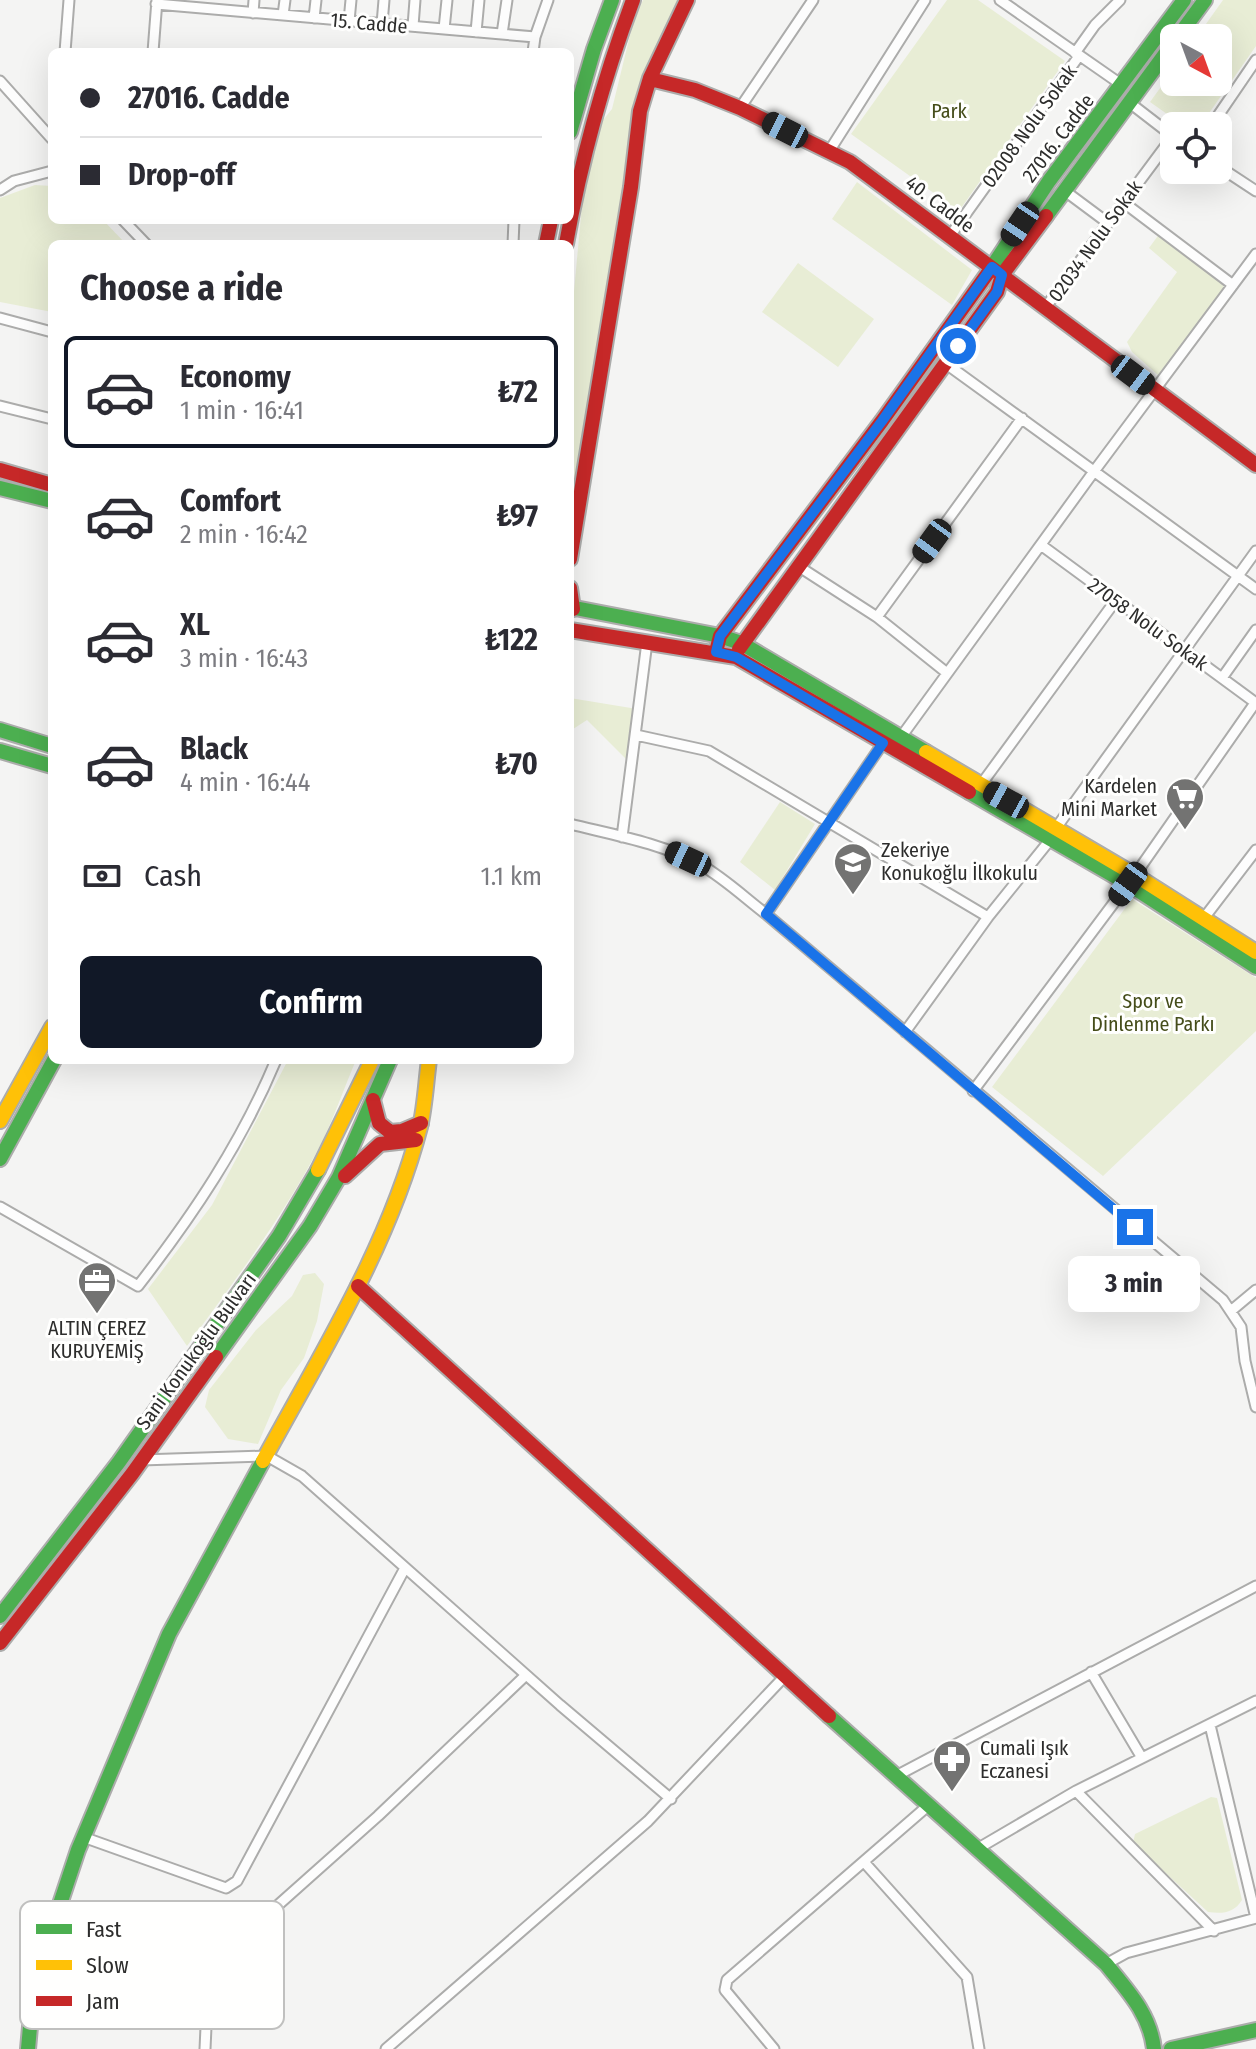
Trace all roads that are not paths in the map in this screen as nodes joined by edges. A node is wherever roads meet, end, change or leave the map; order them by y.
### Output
1 (69, 0) edge
2 (254, 0) edge
3 (285, 0) edge
4 (316, 0) edge
5 (351, 0) edge
6 (384, 0) edge
7 (415, 0) edge
8 (447, 0) edge
9 (479, 0) edge
10 (507, 0) edge
11 (548, 0) edge
12 (612, 0) edge
13 (633, 0) edge
14 (687, 0) edge
15 (813, 0) edge
16 (925, 0) edge
17 (1000, 0) edge
18 (1120, 0) edge
19 (1184, 0) edge
20 (1205, 0) edge
21 (156, 2) edge
22 (222, 5) edge
23 (253, 13) junction
24 (283, 15) junction
25 (314, 18) junction
26 (349, 21) junction
27 (382, 24) junction
28 (1187, 24) edge
29 (413, 26) junction
30 (444, 29) junction
31 (476, 32) junction
32 (502, 34) junction
33 (535, 37) junction
34 (65, 48) edge
35 (153, 48) edge
36 (534, 48) edge
37 (1077, 54) junction
38 (1256, 60) edge
39 (1160, 61) edge
40 (650, 79) junction
41 (0, 81) edge
42 (1122, 85) junction
43 (1130, 103) junction
44 (740, 108) junction
45 (1221, 112) edge
46 (574, 115) edge
47 (1160, 126) edge
48 (48, 134) edge
49 (828, 153) junction
50 (1160, 153) edge
51 (48, 172) edge
52 (1232, 175) edge
53 (0, 190) edge
54 (1065, 191) junction
55 (1256, 191) edge
56 (574, 194) edge
57 (1123, 202) junction
58 (1108, 223) junction
59 (127, 224) edge
60 (950, 236) junction
61 (142, 240) edge
62 (1256, 254) edge
63 (997, 271) junction
64 (1233, 285) junction
65 (1045, 308) junction
66 (0, 318) edge
67 (48, 331) edge
68 (945, 363) junction
69 (1155, 391) junction
70 (0, 406) edge
71 (48, 418) edge
72 (1022, 418) junction
73 (1256, 465) edge
74 (0, 470) edge
75 (1095, 470) junction
76 (48, 484) edge
77 (0, 488) edge
78 (48, 500) edge
79 (574, 521) edge
80 (1041, 545) junction
81 (1256, 551) edge
82 (798, 566) junction
83 (1238, 575) junction
84 (1256, 589) edge
85 (1116, 600) junction
86 (574, 609) edge
87 (877, 617) junction
88 (1256, 630) edge
89 (574, 631) edge
90 (720, 636) junction
91 (647, 642) junction
92 (738, 650) junction
93 (1183, 650) junction
94 (716, 652) junction
95 (947, 673) junction
96 (1222, 678) junction
97 (1256, 703) edge
98 (0, 730) edge
99 (636, 735) junction
100 (901, 737) junction
101 (883, 743) junction
102 (48, 745) edge
103 (0, 751) edge
104 (48, 765) edge
105 (980, 786) junction
106 (829, 821) junction
107 (574, 825) edge
108 (1053, 834) junction
109 (622, 837) junction
110 (1256, 850) edge
111 (1131, 879) junction
112 (766, 914) junction
113 (988, 917) junction
114 (1204, 918) junction
115 (1256, 952) edge
116 (1256, 967) edge
117 (905, 1032) junction
118 (48, 1034) edge
119 (52, 1064) edge
120 (274, 1064) edge
121 (370, 1064) edge
122 (390, 1064) edge
123 (428, 1064) edge
124 (973, 1091) junction
125 (376, 1093) junction
126 (0, 1121) edge
127 (421, 1123) junction
128 (416, 1140) junction
129 (0, 1159) edge
130 (332, 1189) junction
131 (0, 1207) edge
132 (358, 1286) junction
133 (1256, 1290) edge
134 (1232, 1310) junction
135 (1256, 1357) edge
136 (1245, 1361) junction
137 (1256, 1407) edge
138 (267, 1456) junction
139 (141, 1460) junction
140 (405, 1568) junction
141 (1256, 1586) edge
142 (0, 1616) edge
143 (0, 1643) edge
144 (1091, 1672) junction
145 (526, 1675) junction
146 (784, 1677) junction
147 (1256, 1701) edge
148 (1210, 1725) junction
149 (1142, 1758) junction
150 (896, 1776) junction
151 (1076, 1791) junction
152 (671, 1799) junction
153 (930, 1804) junction
154 (83, 1837) junction
155 (977, 1849) junction
156 (864, 1862) junction
157 (59, 1901) edge
158 (283, 1901) edge
159 (1256, 1918) edge
160 (1214, 1931) junction
161 (1106, 1964) junction
162 (30, 2029) edge
163 (206, 2029) edge
164 (1256, 2030) edge
165 (1230, 2043) edge
166 (28, 2049) edge
167 (205, 2049) edge
168 (386, 2049) edge
169 (774, 2049) edge
170 (979, 2049) edge
171 (1154, 2049) edge
172 (1171, 2049) edge

1 - 34 street
2 - 23 street
3 - 24 street
4 - 25 street
5 - 26 street
6 - 27 street
7 - 29 street
8 - 30 street
9 - 31 street
10 - 32 street
11 - 33 street
12 - 46 main road
13 - 56 main road
14 - 40 main road
15 - 44 street
16 - 49 street
17 - 37 street
18 - 37 street, 02008 Nolu Sokak
19 - 42 main road, 27016. Cadde
20 - 28 main road, 27016. Cadde
21 - 22 street, 15. Cadde
21 - 35 street
22 - 23 street, 15. Cadde
23 - 24 street, 15. Cadde
24 - 25 street, 15. Cadde
25 - 26 street, 15. Cadde
26 - 27 street, 15. Cadde
27 - 29 street, 15. Cadde
29 - 30 street, 15. Cadde
30 - 31 street, 15. Cadde
31 - 32 street, 15. Cadde
32 - 33 street, 15. Cadde
33 - 36 street
37 - 42 street
37 - 60 street, 02008 Nolu Sokak
38 - 45 street
39 - 43 main road, 27016. Cadde
40 - 44 main road, 40. Cadde
40 - 79 main road
41 - 48 street
42 - 63 main road, 27016. Cadde
43 - 47 street
43 - 54 main road, 27016. Cadde
44 - 49 main road, 40. Cadde
49 - 60 main road, 40. Cadde
50 - 57 street, 02034 Nolu Sokak
51 - 53 street
52 - 55 street
54 - 58 street
54 - 63 main road, 27016. Cadde
57 - 58 street, 02034 Nolu Sokak
57 - 64 street
58 - 65 street, 02034 Nolu Sokak
59 - 61 street
60 - 63 main road, 40. Cadde
62 - 64 street
63 - 65 main road, 40. Cadde
63 - 68 main road, 27016. Cadde
63 - 90 main road, 27016. Cadde
64 - 69 street
65 - 69 main road, 40. Cadde
66 - 67 street
68 - 72 street
68 - 82 main road, 27016. Cadde
69 - 73 main road, 40. Cadde
69 - 75 street
70 - 71 street
72 - 75 street
72 - 87 street
74 - 76 main road
75 - 80 street
75 - 83 street
77 - 78 main road
80 - 85 street, 27058 Nolu Sokak
80 - 95 street
81 - 83 street
82 - 87 street
82 - 92 main road, 27016. Cadde
83 - 84 street
83 - 93 street
85 - 93 street, 27058 Nolu Sokak
85 - 105 street
86 - 90 main road
87 - 95 street
88 - 96 street
89 - 91 main road
90 - 92 main road
90 - 94 main road, 27016. Cadde
91 - 94 main road
91 - 99 street
92 - 94 main road
92 - 100 main road
92 - 101 main road
93 - 96 street, 27058 Nolu Sokak
93 - 108 street
95 - 100 street
96 - 97 street, 27058 Nolu Sokak
97 - 111 street
98 - 102 main road
99 - 106 street
99 - 109 street
100 - 105 main road
101 - 106 street
101 - 108 main road
103 - 104 main road
105 - 108 main road
106 - 112 street
106 - 113 street
107 - 109 street
108 - 111 main road
108 - 113 street
109 - 112 street
110 - 114 street
111 - 114 main road
111 - 116 main road
111 - 124 street
112 - 117 street
113 - 117 street
114 - 115 main road
117 - 124 street
118 - 126 main road
119 - 129 main road
120 - 131 street
121 - 142 main road, Sani Konukoğlu Bulvarı
122 - 125 main road, Sani Konukoğlu Bulvarı
123 - 127 main road
124 - 134 street
125 - 127 main road
125 - 130 main road, Sani Konukoğlu Bulvarı
127 - 128 main road
128 - 130 main road
128 - 132 main road
130 - 139 main road, Sani Konukoğlu Bulvarı
132 - 138 main road
132 - 146 main road
133 - 134 street
134 - 136 street
135 - 136 street
136 - 137 street
138 - 139 street
138 - 140 street
138 - 154 main road
139 - 143 main road, Sani Konukoğlu Bulvarı
140 - 145 street
140 - 154 street
141 - 144 street
144 - 149 street
144 - 150 street
145 - 152 street
145 - 158 street
146 - 150 main road
146 - 152 street
147 - 148 street
148 - 149 street
148 - 159 street
149 - 151 street
150 - 153 main road
151 - 155 street
151 - 160 street
152 - 168 street
153 - 155 main road
153 - 156 street
154 - 157 main road
155 - 161 main road
156 - 169 street
156 - 170 street
159 - 160 street
160 - 161 street
161 - 171 main road
162 - 166 main road
163 - 167 street
164 - 165 main road
165 - 172 main road

